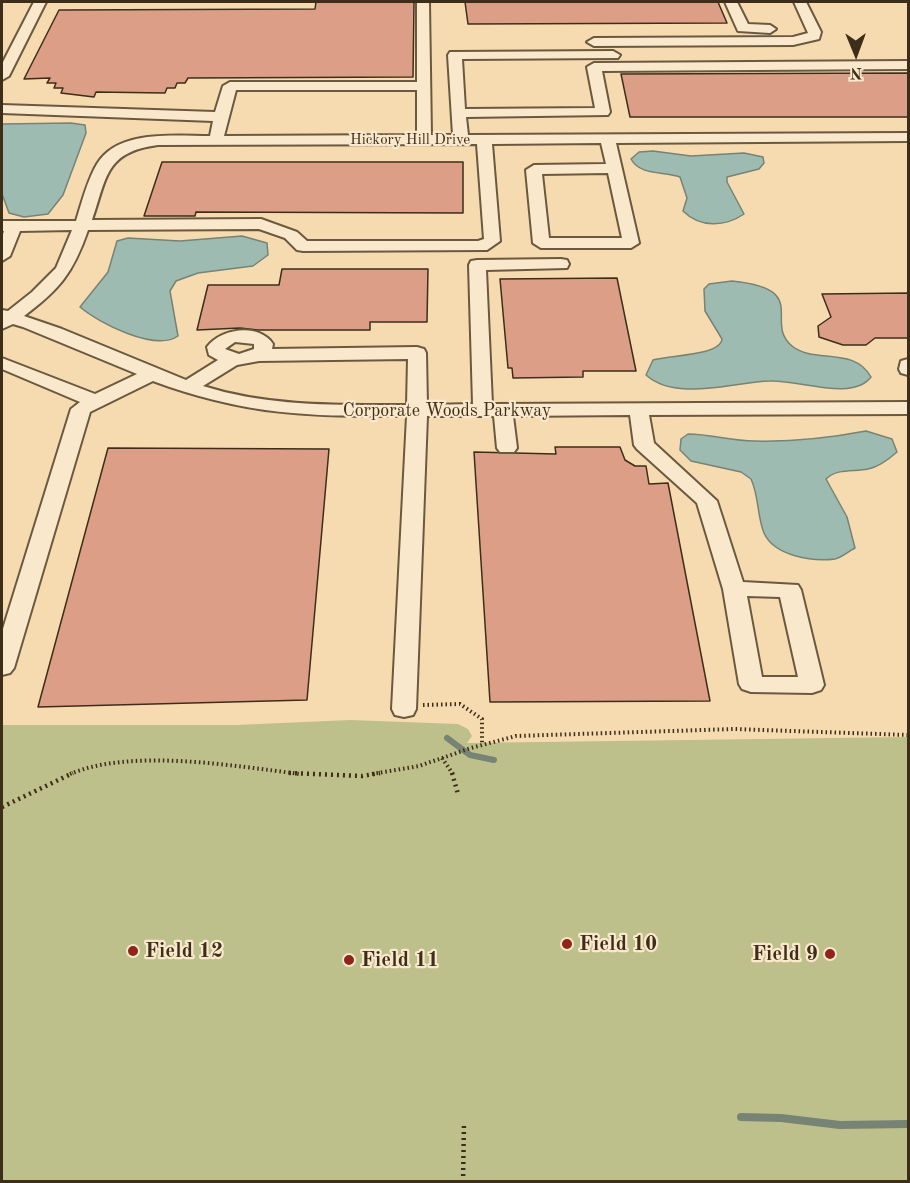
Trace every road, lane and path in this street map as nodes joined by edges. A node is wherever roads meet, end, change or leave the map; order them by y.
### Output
1 (40, 2) edge
2 (423, 2) edge
3 (731, 2) edge
4 (800, 2) edge
5 (814, 29) junction
6 (545, 42) dead end
7 (909, 53) edge
8 (592, 61) junction
9 (909, 65) edge
10 (2, 76) edge
11 (423, 86) junction
12 (2, 109) edge
13 (458, 113) junction
14 (221, 117) junction
15 (909, 137) edge
16 (608, 139) junction
17 (424, 140) junction
18 (461, 140) junction
19 (484, 140) junction
20 (216, 141) junction
21 (615, 168) junction
22 (82, 225) junction
23 (8, 226) edge
24 (2, 256) edge
25 (561, 264) dead end
26 (4, 319) edge
27 (2, 363) edge
28 (154, 373) junction
29 (188, 387) junction
30 (97, 402) junction
31 (909, 408) edge
32 (639, 410) junction
33 (417, 411) junction
34 (493, 411) junction
35 (507, 448) dead end
36 (734, 589) junction
37 (2, 669) edge
38 (404, 705) joint
39 (909, 735) edge
40 (480, 745) junction
41 (444, 757) junction
42 (458, 794) dead end
43 (2, 807) edge
44 (464, 1123) dead end
45 (463, 1182) edge

1 - 10 street
2 - 11 street
3 - 5 street
4 - 5 street
5 - 6 street
7 - 8 street
8 - 9 street
8 - 13 street
8 - 13 street
11 - 14 street
11 - 17 street
12 - 14 street
13 - 18 street
14 - 20 street
15 - 16 street, Hickory Hill Drive
16 - 19 street, Hickory Hill Drive
16 - 21 street
17 - 18 street, Hickory Hill Drive
17 - 20 street, Hickory Hill Drive
18 - 19 street, Hickory Hill Drive
19 - 22 street
20 - 22 street, Hickory Hill Drive
21 - 21 street
22 - 23 street
22 - 26 street, Hickory Hill Drive
23 - 24 street
25 - 34 street
26 - 28 street, Corporate Woods Parkway
27 - 30 street
28 - 29 street, Corporate Woods Parkway
28 - 30 street
29 - 33 street, Corporate Woods Parkway
29 - 33 street
30 - 37 street
31 - 32 street, Corporate Woods Parkway
32 - 34 street, Corporate Woods Parkway
32 - 36 street
33 - 34 street, Corporate Woods Parkway
33 - 38 street
34 - 35 street
36 - 36 street
38 - 40 path
39 - 40 path
40 - 41 path
41 - 42 path
41 - 43 path
44 - 45 path

